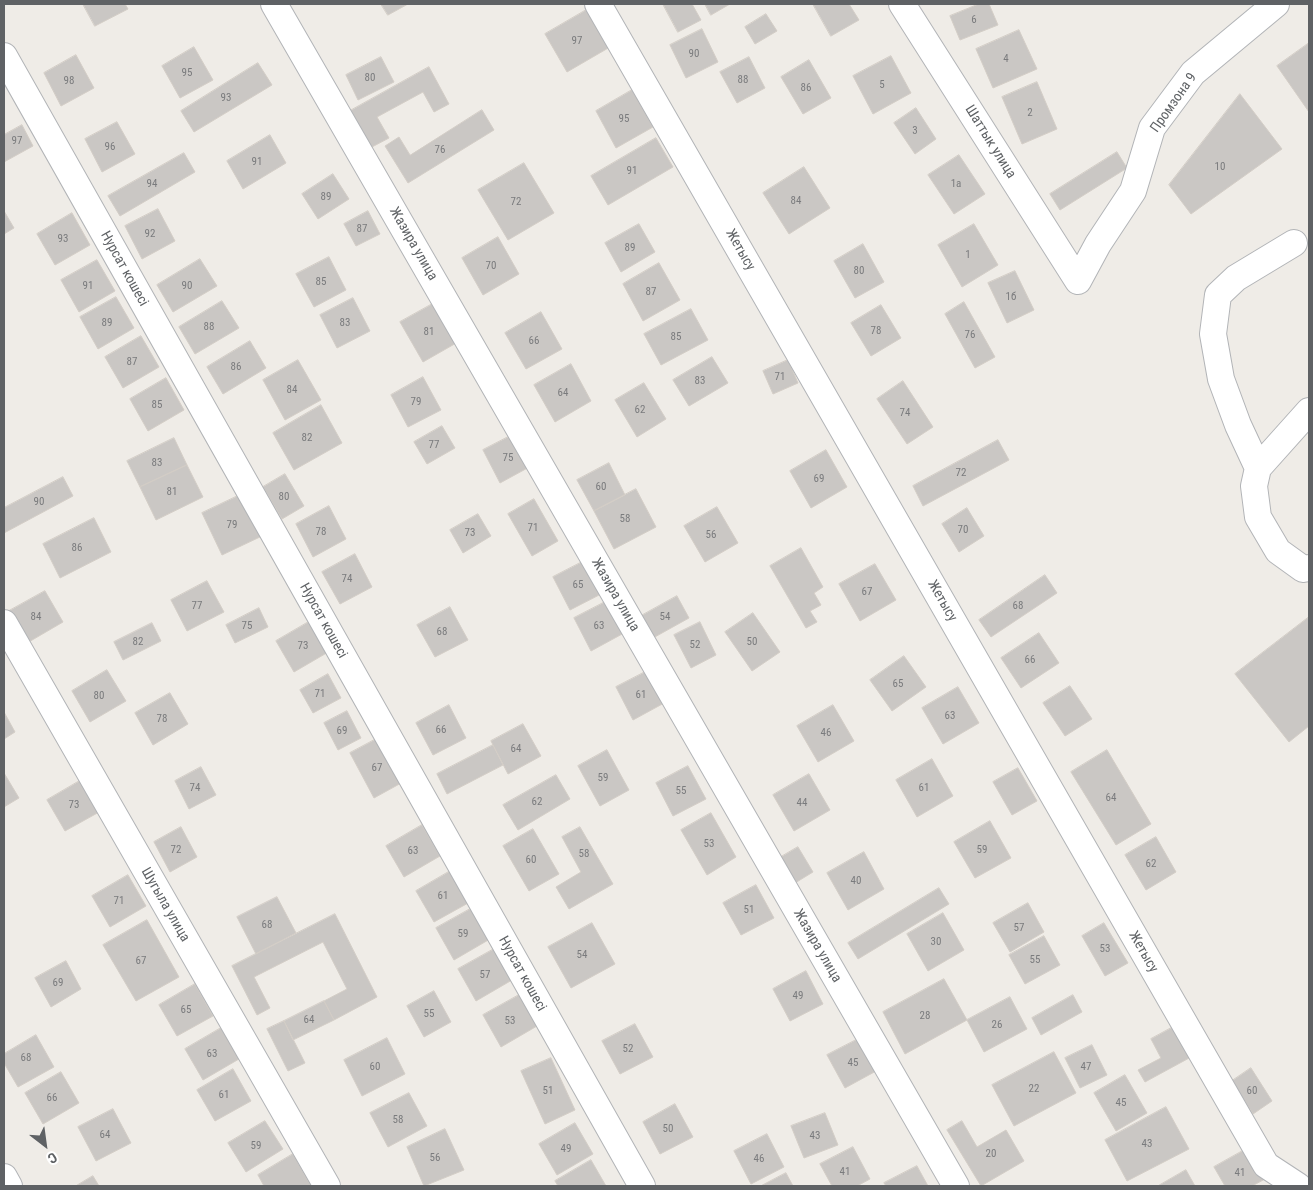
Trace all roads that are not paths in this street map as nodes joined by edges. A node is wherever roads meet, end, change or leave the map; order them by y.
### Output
1 (274, 4) edge
2 (598, 4) edge
3 (902, 4) edge
4 (1276, 4) edge
5 (4, 56) edge
6 (1294, 244) dead end
7 (1078, 281) joint
8 (1309, 411) edge
9 (1258, 468) junction
10 (1309, 568) edge
11 (4, 623) edge
12 (4, 1177) edge
13 (9, 1186) edge
14 (327, 1186) edge
15 (642, 1186) edge
16 (956, 1186) edge
17 (1298, 1186) edge

1 - 16 street, Жазира улица
2 - 17 street, Жетысу
3 - 7 street, Шаттык улица
4 - 7 street, Промзона 9
5 - 15 street, Нурсат кошесi
6 - 9 street
8 - 9 street
9 - 10 street
11 - 14 street, Шугыла улица
12 - 13 street

